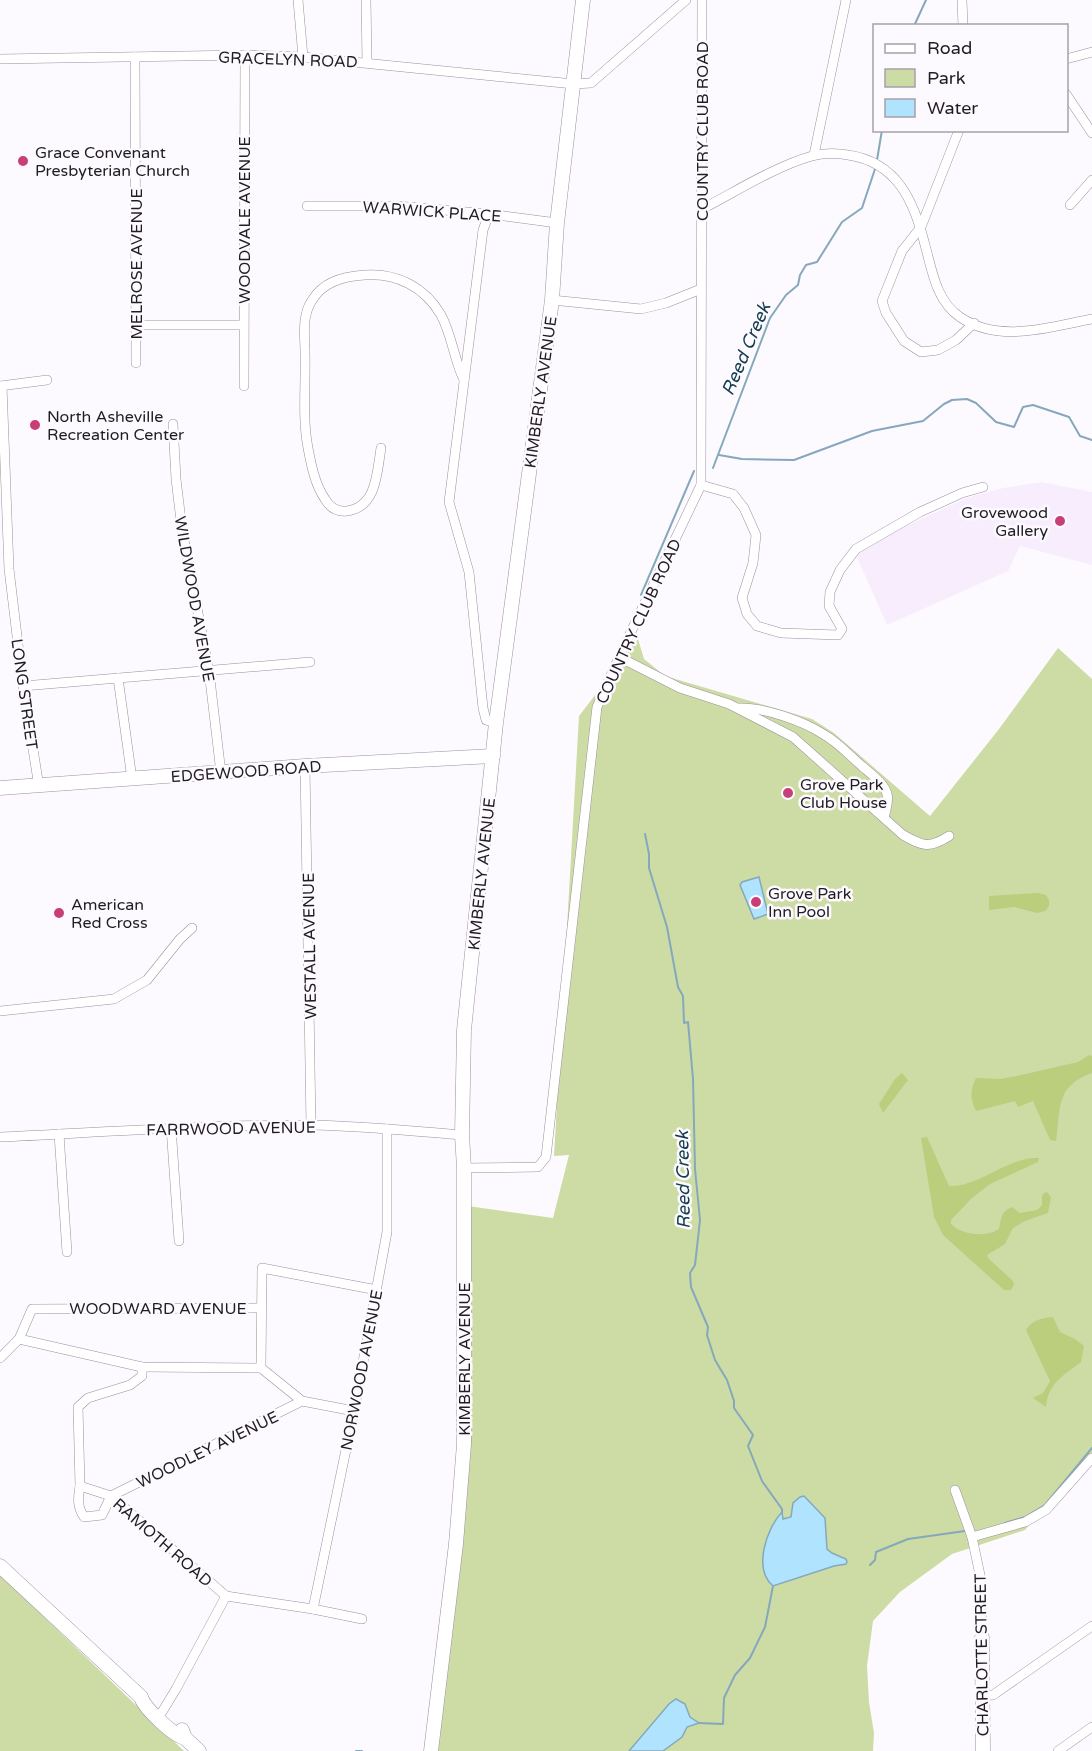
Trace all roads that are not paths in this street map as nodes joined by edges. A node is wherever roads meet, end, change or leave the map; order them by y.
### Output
1 (298, 0) edge
2 (366, 0) edge
3 (583, 0) edge
4 (686, 0) edge
5 (702, 0) edge
6 (846, 0) edge
7 (962, 0) edge
8 (963, 24) edge
9 (1092, 52) edge
10 (245, 55) junction
11 (135, 57) junction
12 (303, 57) junction
13 (1068, 58) edge
14 (0, 59) edge
15 (367, 62) junction
16 (574, 84) junction
17 (1068, 97) edge
18 (958, 132) edge
19 (1092, 133) edge
20 (814, 155) junction
21 (1092, 180) edge
22 (1070, 205) dead end
23 (307, 206) dead end
24 (702, 209) junction
25 (489, 214) junction
26 (557, 223) junction
27 (921, 227) junction
28 (701, 289) junction
29 (552, 300) junction
30 (1092, 319) edge
31 (974, 323) junction
32 (136, 325) junction
33 (243, 325) junction
34 (136, 363) dead end
35 (47, 380) dead end
36 (464, 380) junction
37 (1, 386) edge
38 (244, 386) dead end
39 (173, 424) dead end
40 (381, 448) dead end
41 (701, 485) junction
42 (983, 487) dead end
43 (619, 657) junction
44 (310, 662) dead end
45 (209, 671) junction
46 (118, 678) junction
47 (23, 686) junction
48 (737, 708) junction
49 (496, 723) junction
50 (493, 756) junction
51 (305, 766) junction
52 (221, 773) junction
53 (132, 779) junction
54 (39, 787) junction
55 (0, 788) edge
56 (884, 817) junction
57 (949, 836) dead end
58 (192, 928) dead end
59 (0, 1011) edge
60 (311, 1125) junction
61 (171, 1127) junction
62 (387, 1129) junction
63 (59, 1134) junction
64 (462, 1135) junction
65 (0, 1137) edge
66 (464, 1168) junction
67 (179, 1242) dead end
68 (68, 1251) dead end
69 (377, 1290) junction
70 (260, 1308) junction
71 (19, 1339) junction
72 (0, 1358) edge
73 (142, 1367) junction
74 (261, 1368) junction
75 (302, 1401) junction
76 (354, 1411) junction
77 (1092, 1458) edge
78 (80, 1486) junction
79 (955, 1490) dead end
80 (111, 1496) junction
81 (972, 1537) junction
82 (0, 1566) edge
83 (226, 1596) junction
84 (313, 1609) junction
85 (362, 1619) dead end
86 (1092, 1626) edge
87 (982, 1637) joint
88 (983, 1696) junction
89 (159, 1714) junction
90 (1092, 1727) edge
91 (199, 1751) edge
92 (431, 1751) edge
93 (983, 1751) edge
94 (1058, 1751) edge

1 - 12 street
2 - 15 street
3 - 16 street, KIMBERLY AVENUE
4 - 16 street
5 - 24 street, COUNTRY CLUB ROAD
6 - 20 street
7 - 8 street
9 - 13 street
10 - 11 street, GRACELYN ROAD
10 - 12 street, GRACELYN ROAD
10 - 33 street, WOODVALE AVENUE
11 - 14 street, GRACELYN ROAD
11 - 32 street, MELROSE AVENUE
12 - 15 street, GRACELYN ROAD
15 - 16 street, GRACELYN ROAD
16 - 26 street, KIMBERLY AVENUE
17 - 19 street
18 - 27 street
20 - 24 street
20 - 27 street
21 - 22 street
23 - 25 street, WARWICK PLACE
24 - 28 street, COUNTRY CLUB ROAD
25 - 26 street, WARWICK PLACE
25 - 36 street
26 - 29 street, KIMBERLY AVENUE
27 - 31 street
27 - 31 street
28 - 29 street
28 - 41 street, COUNTRY CLUB ROAD
29 - 49 street, KIMBERLY AVENUE
30 - 31 street
32 - 33 street
32 - 34 street, MELROSE AVENUE
33 - 38 street, WOODVALE AVENUE
35 - 37 street
36 - 40 street
36 - 49 street
37 - 47 street, LONG STREET
39 - 45 street, WILDWOOD AVENUE
41 - 42 street
41 - 43 street, COUNTRY CLUB ROAD
43 - 48 street
43 - 66 street, COUNTRY CLUB ROAD
44 - 45 street
45 - 46 street
45 - 52 street, WILDWOOD AVENUE
46 - 47 street
46 - 53 street
47 - 54 street, LONG STREET
48 - 56 street
48 - 56 street
49 - 50 street, KIMBERLY AVENUE
50 - 51 street, EDGEWOOD ROAD
50 - 64 street, KIMBERLY AVENUE
51 - 52 street, EDGEWOOD ROAD
51 - 60 street, WESTALL AVENUE
52 - 53 street, EDGEWOOD ROAD
53 - 54 street, EDGEWOOD ROAD
54 - 55 street, EDGEWOOD ROAD
56 - 57 street
58 - 59 street
60 - 61 street, FARRWOOD AVENUE
60 - 62 street, FARRWOOD AVENUE
61 - 63 street, FARRWOOD AVENUE
61 - 67 street
62 - 64 street, FARRWOOD AVENUE
62 - 69 street, NORWOOD AVENUE
63 - 65 street, FARRWOOD AVENUE
63 - 68 street
64 - 66 street, KIMBERLY AVENUE
66 - 92 street, KIMBERLY AVENUE
69 - 70 street, WOODWARD AVENUE
69 - 76 street, NORWOOD AVENUE
70 - 71 street, WOODWARD AVENUE
70 - 74 street
71 - 72 street, WOODWARD AVENUE
71 - 73 street
73 - 74 street
73 - 78 street
74 - 75 street
75 - 76 street
75 - 80 street, WOODLEY AVENUE
76 - 84 street, NORWOOD AVENUE
77 - 81 street
78 - 80 street, RAMOTH ROAD
78 - 80 street
79 - 81 street, CHARLOTTE STREET
80 - 83 street, RAMOTH ROAD
81 - 87 street, CHARLOTTE STREET
82 - 89 street
83 - 84 street
83 - 89 street
84 - 85 street
86 - 88 street
87 - 88 street, CHARLOTTE STREET
88 - 93 street, CHARLOTTE STREET
89 - 91 street
90 - 94 street

